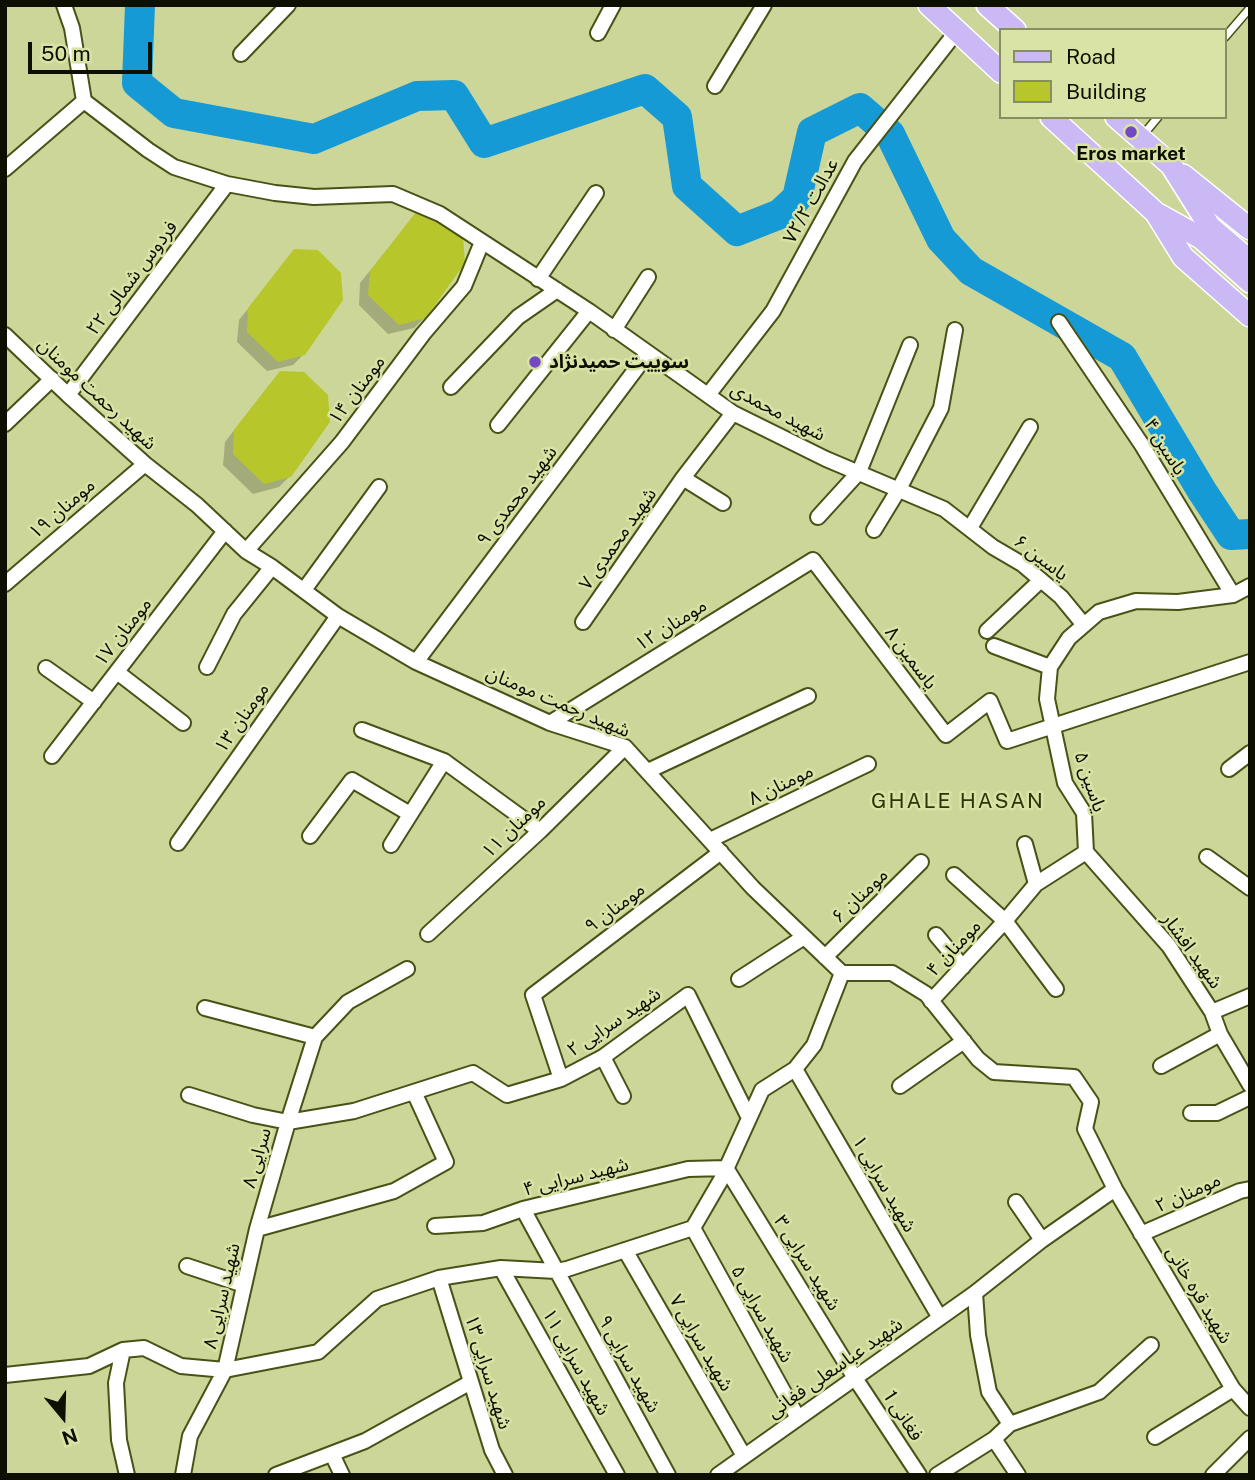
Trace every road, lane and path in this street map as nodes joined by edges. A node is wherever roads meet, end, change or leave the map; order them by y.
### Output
1 (64, 5) edge
2 (288, 5) edge
3 (613, 5) edge
4 (764, 5) edge
5 (929, 5) edge
6 (986, 5) edge
7 (1250, 8) edge
8 (1013, 28) edge
9 (957, 31) junction
10 (598, 33) dead end
11 (1227, 35) edge
12 (241, 54) dead end
13 (1000, 71) edge
14 (715, 86) dead end
15 (84, 101) junction
16 (1053, 119) edge
17 (1118, 119) edge
18 (1156, 119) edge
19 (1140, 138) junction
20 (1171, 166) junction
21 (5, 169) edge
22 (227, 184) junction
23 (596, 193) dead end
24 (1156, 213) junction
25 (1250, 229) edge
26 (482, 242) junction
27 (1250, 261) edge
28 (648, 277) dead end
29 (538, 279) junction
30 (1250, 282) edge
31 (557, 290) junction
32 (589, 311) junction
33 (1250, 316) edge
34 (1059, 322) dead end
35 (614, 330) junction
36 (955, 330) dead end
37 (5, 335) edge
38 (910, 345) dead end
39 (648, 353) junction
40 (52, 379) junction
41 (451, 387) dead end
42 (68, 395) junction
43 (708, 395) junction
44 (733, 413) junction
45 (5, 424) edge
46 (498, 425) dead end
47 (1030, 427) dead end
48 (145, 464) junction
49 (859, 472) junction
50 (683, 478) junction
51 (379, 487) dead end
52 (900, 489) junction
53 (723, 503) dead end
54 (818, 517) dead end
55 (970, 528) junction
56 (874, 530) dead end
57 (225, 531) junction
58 (246, 551) junction
59 (813, 560) joint
60 (272, 567) junction
61 (1041, 580) junction
62 (5, 584) edge
63 (1250, 586) edge
64 (304, 590) junction
65 (1233, 595) junction
66 (338, 616) junction
67 (583, 622) dead end
68 (1084, 625) junction
69 (987, 631) dead end
70 (994, 646) dead end
71 (416, 662) junction
72 (1250, 662) edge
73 (207, 667) dead end
74 (1050, 667) junction
75 (46, 668) dead end
76 (117, 672) junction
77 (808, 696) dead end
78 (93, 702) junction
79 (183, 723) dead end
80 (550, 723) junction
81 (1053, 725) junction
82 (362, 730) dead end
83 (625, 747) junction
84 (1250, 753) edge
85 (52, 756) dead end
86 (444, 761) junction
87 (868, 764) dead end
88 (1229, 769) dead end
89 (648, 771) junction
90 (410, 814) junction
91 (540, 831) junction
92 (310, 836) dead end
93 (710, 840) junction
94 (178, 843) dead end
95 (1025, 844) dead end
96 (391, 845) dead end
97 (721, 852) junction
98 (1086, 852) junction
99 (1206, 857) dead end
100 (921, 862) dead end
101 (954, 875) dead end
102 (1036, 884) junction
103 (1250, 888) edge
104 (1005, 921) junction
105 (428, 934) dead end
106 (936, 935) dead end
107 (804, 937) junction
108 (825, 957) junction
109 (963, 967) junction
110 (407, 968) dead end
111 (842, 973) junction
112 (739, 979) dead end
113 (1056, 989) dead end
114 (1250, 996) edge
115 (931, 1001) junction
116 (205, 1008) dead end
117 (1212, 1012) junction
118 (1220, 1034) junction
119 (315, 1037) junction
120 (964, 1041) junction
121 (603, 1057) junction
122 (1161, 1066) dead end
123 (794, 1069) junction
124 (561, 1079) junction
125 (1250, 1085) edge
126 (900, 1086) dead end
127 (414, 1092) junction
128 (189, 1095) dead end
129 (623, 1096) dead end
130 (1250, 1097) edge
131 (354, 1111) joint
132 (1191, 1113) dead end
133 (748, 1118) junction
134 (288, 1122) junction
135 (726, 1168) junction
136 (1115, 1189) junction
137 (1250, 1189) edge
138 (1016, 1202) dead end
139 (523, 1209) junction
140 (435, 1226) dead end
141 (693, 1228) junction
142 (257, 1229) junction
143 (1141, 1234) junction
144 (1042, 1240) junction
145 (625, 1250) junction
146 (187, 1266) dead end
147 (501, 1268) junction
148 (556, 1271) junction
149 (439, 1278) junction
150 (244, 1285) junction
151 (975, 1293) junction
152 (940, 1318) junction
153 (1152, 1345) dead end
154 (123, 1350) junction
155 (225, 1370) junction
156 (5, 1375) edge
157 (855, 1378) junction
158 (471, 1382) junction
159 (1233, 1389) junction
160 (1250, 1408) edge
161 (798, 1418) junction
162 (1010, 1424) junction
163 (1155, 1437) dead end
164 (1250, 1438) edge
165 (994, 1439) junction
166 (332, 1454) junction
167 (744, 1456) junction
168 (127, 1475) edge
169 (183, 1475) edge
170 (276, 1475) edge
171 (342, 1475) edge
172 (505, 1475) edge
173 (617, 1475) edge
174 (668, 1475) edge
175 (718, 1475) edge
176 (919, 1475) edge
177 (937, 1475) edge
178 (1018, 1475) edge
179 (1213, 1475) edge

1 - 15 street
2 - 12 street
3 - 10 street
4 - 14 street
5 - 9 main road
6 - 8 main road
7 - 11 lane
9 - 13 main road
9 - 43 street, عدالت ۷۲/۲
15 - 21 street
15 - 22 street, شهید محمدی
16 - 24 main road
17 - 19 main road
18 - 19 lane
19 - 20 main road
20 - 25 main road
20 - 27 main road
22 - 26 street, شهید محمدی
22 - 42 street, فردوس شمالی ۲۲
23 - 29 street
24 - 30 main road
24 - 33 main road
26 - 29 street, شهید محمدی
26 - 58 street, مومنان ۱۴
28 - 35 street
29 - 31 street, شهید محمدی
31 - 32 street, شهید محمدی
31 - 41 street
32 - 35 street, شهید محمدی
32 - 46 street
34 - 65 street, یاسین ۴
35 - 39 street, شهید محمدی
36 - 52 street
37 - 40 street, شهید رحمت مومنان
38 - 49 street
39 - 43 street, شهید محمدی
39 - 71 street, ۹ شهید محمدی
40 - 42 street, شهید رحمت مومنان
40 - 45 street
42 - 48 street, شهید رحمت مومنان
43 - 44 street, شهید محمدی
44 - 49 street, شهید محمدی
44 - 50 street, شهید محمدی ۷
47 - 55 street
48 - 57 street, شهید رحمت مومنان
48 - 62 street, مومنان ۱۹
49 - 52 street, شهید محمدی
49 - 54 street
50 - 53 street, شهید محمدی ۷
50 - 67 street, شهید محمدی ۷
51 - 64 street
52 - 55 street, شهید محمدی
52 - 56 street
55 - 61 street, یاسین ۶
57 - 58 street, شهید رحمت مومنان
57 - 76 street, مومنان ۱۷
58 - 60 street, شهید رحمت مومنان
59 - 80 street, مومنان ۱۲
59 - 81 street, یاسمین ۸
60 - 64 street, شهید رحمت مومنان
60 - 73 street
61 - 68 street, یاسین ۶
61 - 69 street
63 - 65 street
64 - 66 street, شهید رحمت مومنان
65 - 68 street
66 - 71 street, شهید رحمت مومنان
66 - 94 street, مومنان ۱۳
68 - 74 street
70 - 74 street
71 - 80 street, شهید رحمت مومنان
72 - 81 street
74 - 81 street, یاسین ۵
75 - 78 street
76 - 78 street, مومنان ۱۷
76 - 79 street
77 - 89 street
78 - 85 street, مومنان ۱۷
80 - 83 street, شهید رحمت مومنان
81 - 98 street, یاسین ۵
82 - 86 street
83 - 89 street, شهید رحمت مومنان
83 - 91 street, مومنان ۱۱
84 - 88 street
86 - 90 street
86 - 91 street
87 - 93 street, مومنان ۸
89 - 93 street, شهید رحمت مومنان
90 - 92 street
90 - 96 street
91 - 105 street, مومنان ۱۱
93 - 97 street, شهید رحمت مومنان
95 - 102 street
97 - 107 street, شهید رحمت مومنان
97 - 124 street, مومنان ۹
98 - 102 street, ۴ مومنان
98 - 117 street, شهید افشار
99 - 103 street
100 - 108 street, مومنان ۶
101 - 104 street
102 - 104 street, ۴ مومنان
104 - 109 street, ۴ مومنان
104 - 113 street
106 - 109 street
107 - 108 street, شهید رحمت مومنان
107 - 112 street
108 - 111 street, شهید رحمت مومنان
109 - 115 street, ۴ مومنان
110 - 119 street
111 - 115 street
111 - 123 street
114 - 117 street
115 - 120 street
116 - 119 street
117 - 118 street, شهید افشار
118 - 122 street
118 - 125 street, شهید افشار
119 - 134 street
120 - 126 street
120 - 136 street
121 - 124 street, شهید سرایی ۲
121 - 129 street
121 - 133 street, شهید سرایی ۲
123 - 133 street
123 - 152 street, شهید سرایی ۱
124 - 127 street, شهید سرایی ۲
127 - 131 street, شهید سرایی ۲
127 - 142 street
128 - 134 street
130 - 132 street
131 - 134 street, سرایی ۸
133 - 135 street
134 - 142 street, سرایی ۸
135 - 139 street, شهید سرایی ۴
135 - 141 street
135 - 157 street, شهید سرایی ۳
136 - 143 street
136 - 144 street, شهید عباسعلی فغانی
137 - 143 street, ۲ مومنان
138 - 144 street
139 - 140 street, شهید سرایی ۴
139 - 148 street, شهید سرایی ۹
141 - 145 street
141 - 161 street, شهید سرایی ۵
142 - 150 street, شهید سرایی ۸
143 - 159 street, شهید قره خانی
144 - 151 street, شهید عباسعلی فغانی
145 - 148 street
145 - 167 street, شهید سرایی ۷
146 - 150 street
147 - 148 street
147 - 149 street
147 - 173 street, شهید سرایی ۱۱
148 - 174 street, شهید سرایی ۹
149 - 155 street
149 - 158 street, شهید سرایی ۱۳
150 - 155 street, شهید سرایی ۸
151 - 152 street, شهید عباسعلی فغانی
151 - 162 street
152 - 157 street, شهید عباسعلی فغانی
153 - 162 street
154 - 155 street
154 - 156 street
154 - 168 street
155 - 169 street, شهید سرایی ۸
157 - 161 street, شهید عباسعلی فغانی
157 - 176 street, فغانی 1
158 - 166 street
158 - 172 street, شهید سرایی ۱۳
159 - 160 street, شهید قره خانی
159 - 163 street
161 - 167 street, شهید عباسعلی فغانی
162 - 165 street
164 - 179 street
165 - 177 street
165 - 178 street
166 - 170 street
166 - 171 street
167 - 175 street, شهید عباسعلی فغانی

